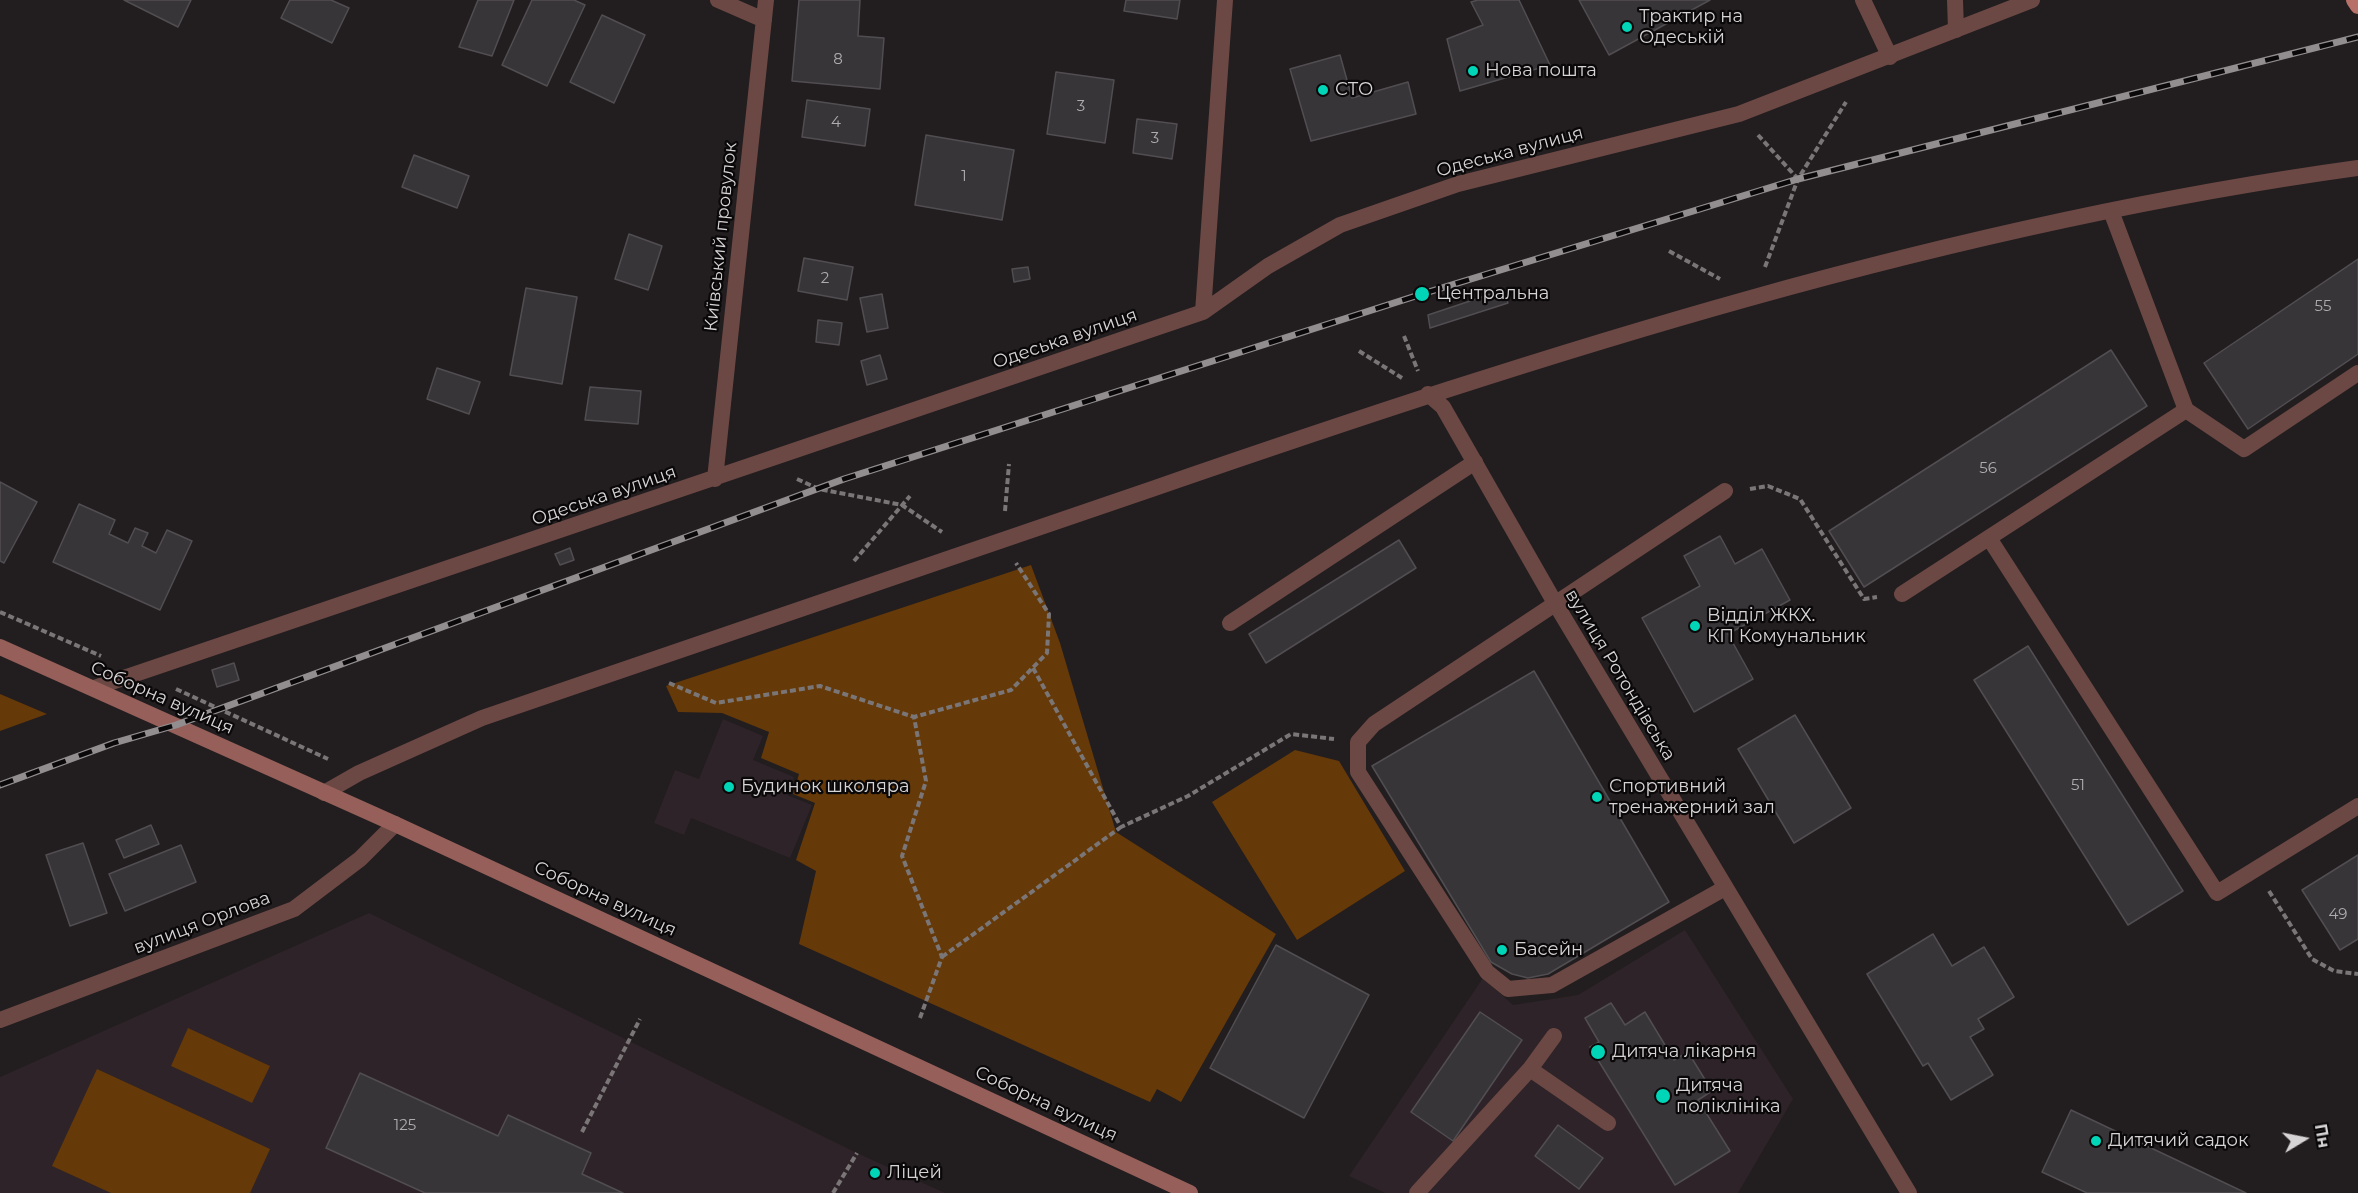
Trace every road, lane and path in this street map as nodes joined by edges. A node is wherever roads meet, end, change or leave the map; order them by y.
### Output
1 (718, 0) edge
2 (766, 0) edge
3 (1225, 0) edge
4 (1863, 0) edge
5 (1955, 0) edge
6 (2032, 0) edge
7 (2354, 0) edge
8 (2358, 6) edge
9 (764, 20) junction
10 (1956, 30) junction
11 (1890, 57) junction
12 (1868, 65) junction
13 (1739, 114) junction
14 (2358, 168) edge
15 (1798, 179) junction
16 (2111, 211) junction
17 (1669, 251) dead end
18 (1753, 297) junction
19 (1203, 312) junction
20 (1404, 336) dead end
21 (1359, 351) dead end
22 (2358, 374) edge
23 (1428, 394) junction
24 (2186, 410) junction
25 (1475, 462) junction
26 (1009, 464) dead end
27 (715, 479) junction
28 (819, 489) dead end
29 (1725, 491) joint
30 (910, 496) dead end
31 (902, 505) junction
32 (1989, 538) junction
33 (1003, 540) junction
34 (970, 551) junction
35 (849, 567) dead end
36 (1902, 594) joint
37 (1555, 603) junction
38 (0, 612) edge
39 (1230, 622) dead end
40 (0, 647) edge
41 (1033, 667) junction
42 (141, 673) junction
43 (665, 681) dead end
44 (94, 688) junction
45 (914, 717) junction
46 (1358, 742) junction
47 (358, 773) junction
48 (324, 793) junction
49 (2358, 806) edge
50 (395, 824) junction
51 (1121, 827) junction
52 (2255, 870) junction
53 (1725, 888) junction
54 (942, 957) junction
55 (2358, 974) edge
56 (920, 1018) dead end
57 (640, 1019) dead end
58 (0, 1020) edge
59 (1554, 1035) dead end
60 (1530, 1069) junction
61 (1608, 1123) dead end
62 (582, 1132) dead end
63 (857, 1153) dead end
64 (833, 1193) edge
65 (1190, 1193) edge
66 (1417, 1193) edge
67 (1909, 1193) edge

1 - 9 street
2 - 9 street, Київський провулок
3 - 19 street
4 - 11 street
5 - 10 street
6 - 10 street, Одеська вулиця
7 - 8 main road
9 - 27 street, Київський провулок
10 - 11 street, Одеська вулиця
11 - 12 street, Одеська вулиця
12 - 13 street, Одеська вулиця
12 - 15 path
13 - 15 path
13 - 19 street, Одеська вулиця
14 - 16 street
15 - 18 path
16 - 18 street
16 - 24 street
17 - 18 path
18 - 23 street
19 - 27 street, Одеська вулиця
20 - 23 path
21 - 23 path
22 - 24 street
23 - 25 street, вулиця Ротондівська
23 - 33 street
24 - 32 street
25 - 37 street, вулиця Ротондівська
25 - 39 street
26 - 33 path
27 - 42 street, Одеська вулиця
28 - 31 path
29 - 36 path
29 - 37 street
30 - 31 path
31 - 34 path
31 - 35 path
32 - 36 street
32 - 52 street
33 - 34 street
33 - 41 path
34 - 47 street
37 - 46 street
37 - 53 street, вулиця Ротондівська
38 - 42 path
40 - 44 main road, Соборна вулиця
41 - 45 path
41 - 51 path
42 - 44 street, Одеська вулиця
42 - 47 path
43 - 45 path
44 - 48 main road, Соборна вулиця
45 - 54 path
46 - 51 path
46 - 53 street
47 - 48 street
48 - 50 main road, Соборна вулиця
49 - 52 street
50 - 58 street, вулиця Орлова
50 - 65 main road, Соборна вулиця
51 - 54 path
52 - 55 path
53 - 67 street, вулиця Ротондівська
54 - 56 path
57 - 62 path
59 - 60 street
60 - 61 street
60 - 66 street
63 - 64 path

